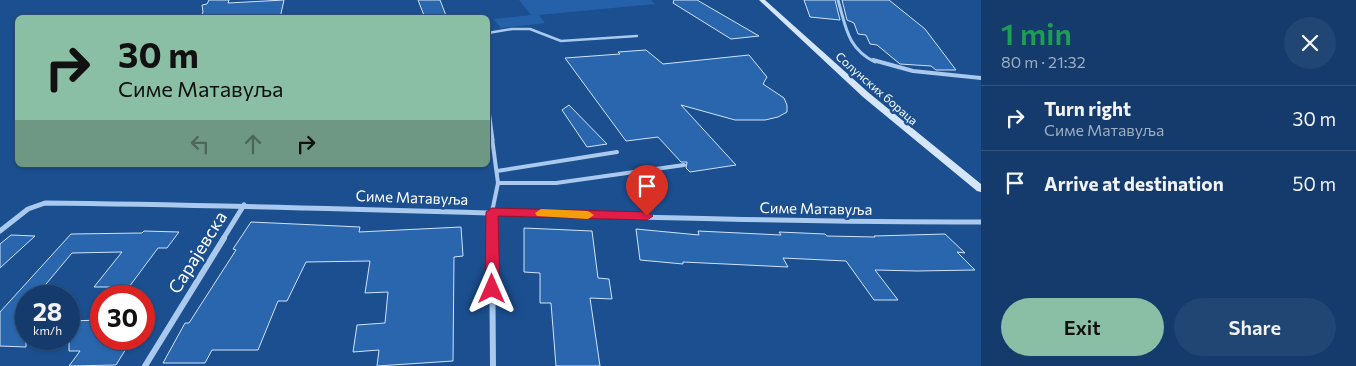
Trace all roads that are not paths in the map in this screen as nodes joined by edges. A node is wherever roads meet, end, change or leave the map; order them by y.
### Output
1 (762, 0) edge
2 (838, 0) edge
3 (490, 33) edge
4 (637, 36) dead end
5 (981, 78) edge
6 (490, 117) edge
7 (617, 152) dead end
8 (684, 165) dead end
9 (497, 171) junction
10 (498, 183) junction
11 (981, 188) edge
12 (244, 205) junction
13 (492, 212) junction
14 (981, 222) edge
15 (0, 231) edge
16 (145, 366) edge
17 (493, 366) edge

1 - 11 street, Солунских бораца
2 - 5 street
3 - 4 lane
6 - 9 lane
7 - 9 lane
8 - 10 lane
9 - 10 lane
10 - 13 lane
12 - 13 street, Симе Матавуља
12 - 15 street, Симе Матавуља
12 - 16 street, Сарајевска
13 - 14 street, Симе Матавуља
13 - 17 street

